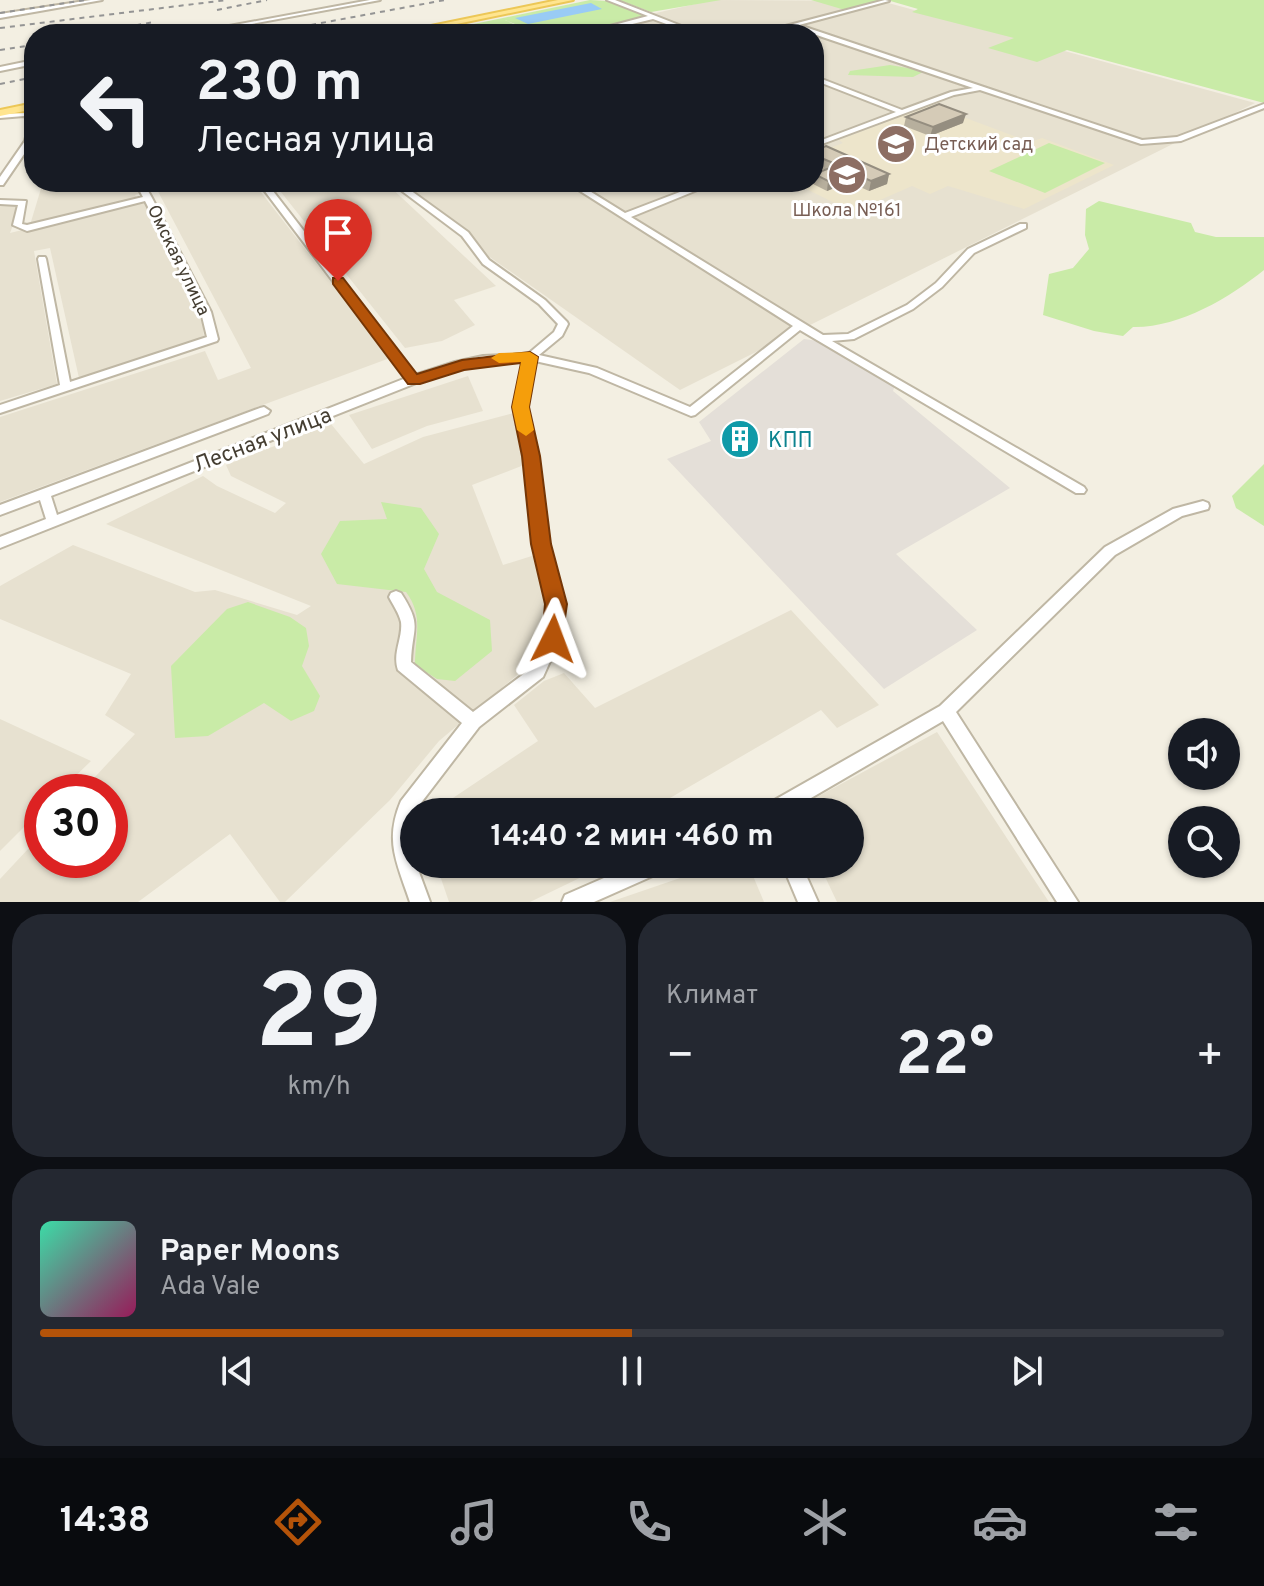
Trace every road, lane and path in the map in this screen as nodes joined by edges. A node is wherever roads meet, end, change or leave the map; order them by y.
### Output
1 (100, 0) edge
2 (378, 0) edge
3 (569, 0) edge
4 (580, 0) edge
5 (610, 0) edge
6 (887, 1) edge
7 (0, 16) edge
8 (653, 17) junction
9 (245, 24) edge
10 (447, 24) edge
11 (460, 24) edge
12 (624, 24) edge
13 (672, 24) edge
14 (797, 24) edge
15 (824, 36) edge
16 (24, 64) edge
17 (0, 69) edge
18 (824, 82) edge
19 (961, 82) junction
20 (984, 89) junction
21 (953, 93) junction
22 (1264, 106) edge
23 (24, 110) edge
24 (902, 112) junction
25 (24, 114) edge
26 (0, 115) edge
27 (824, 141) edge
28 (24, 149) edge
29 (18, 159) junction
30 (24, 159) edge
31 (0, 183) edge
32 (145, 192) edge
33 (270, 192) edge
34 (408, 192) edge
35 (586, 192) edge
36 (687, 192) edge
37 (148, 198) junction
38 (0, 202) edge
39 (625, 216) junction
40 (1023, 226) dead end
41 (42, 259) dead end
42 (800, 325) junction
43 (818, 337) junction
44 (530, 357) junction
45 (414, 381) junction
46 (66, 388) junction
47 (0, 409) edge
48 (264, 411) dead end
49 (1080, 490) dead end
50 (44, 494) junction
51 (1203, 506) dead end
52 (0, 510) edge
53 (53, 522) junction
54 (0, 543) edge
55 (396, 597) dead end
56 (946, 711) junction
57 (473, 722) junction
58 (794, 798) edge
59 (626, 878) edge
60 (797, 878) edge
61 (420, 902) edge
62 (572, 902) edge
63 (808, 902) edge
64 (1068, 902) edge

1 - 7 street
2 - 9 street
3 - 10 main road
4 - 11 main road
5 - 8 street
6 - 14 street
8 - 12 street
8 - 13 street
15 - 19 street
16 - 17 street
18 - 24 street
19 - 20 street
19 - 21 street
20 - 21 street
20 - 22 street
21 - 24 street
23 - 26 main road
24 - 27 street
25 - 26 street
28 - 29 street
29 - 30 street
29 - 31 street
32 - 37 street, Омская улица
33 - 45 street
34 - 44 street
35 - 39 street
36 - 39 street
37 - 38 street
37 - 46 street, Омская улица
39 - 42 street
40 - 43 street
41 - 46 street
42 - 43 street
42 - 44 street
43 - 49 street
44 - 45 street, Лесная улица
44 - 57 street
45 - 53 street, Лесная улица
46 - 47 street
48 - 50 street
50 - 52 street
50 - 53 street
51 - 56 street
53 - 54 street, Лесная улица
55 - 57 street
56 - 58 street
56 - 64 street
57 - 61 street
59 - 62 street
60 - 63 street

